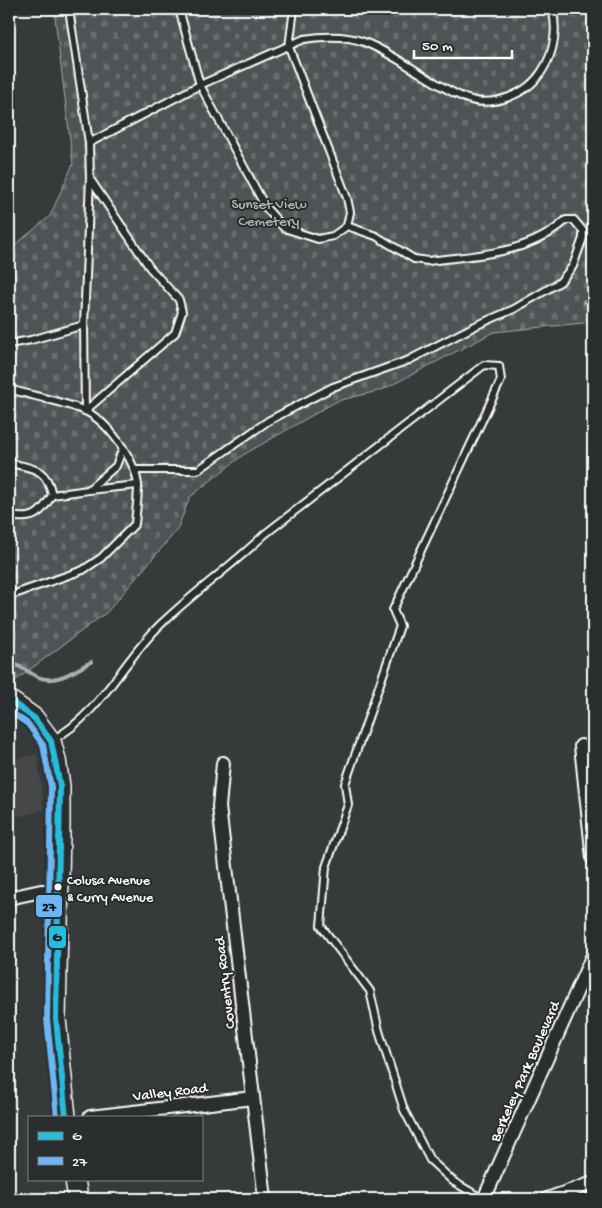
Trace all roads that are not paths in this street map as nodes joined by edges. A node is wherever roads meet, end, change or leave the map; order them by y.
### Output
1 (69, 9) edge
2 (179, 9) edge
3 (294, 9) edge
4 (552, 9) edge
5 (289, 47) junction
6 (200, 85) junction
7 (88, 143) junction
8 (90, 178) junction
9 (347, 226) junction
10 (84, 326) junction
11 (9, 344) edge
12 (9, 389) edge
13 (85, 411) junction
14 (123, 448) junction
15 (9, 463) edge
16 (135, 470) junction
17 (138, 485) junction
18 (88, 490) junction
19 (52, 496) junction
20 (9, 516) edge
21 (9, 596) edge
22 (9, 700) edge
23 (51, 741) junction
24 (581, 746) dead end
25 (223, 763) dead end
26 (590, 809) edge
27 (593, 859) edge
28 (58, 891) junction
29 (9, 898) edge
30 (593, 955) edge
31 (253, 1098) junction
32 (66, 1116) edge
33 (99, 1116) edge
34 (75, 1180) edge
35 (593, 1183) edge
36 (78, 1199) edge
37 (265, 1199) edge
38 (483, 1199) edge
39 (546, 1199) edge

1 - 7 lane
2 - 6 lane
3 - 5 lane
4 - 5 lane
5 - 6 lane
5 - 9 lane
6 - 7 lane
6 - 9 lane
7 - 8 lane
8 - 10 lane
8 - 13 lane
9 - 16 lane
10 - 11 lane
10 - 13 lane
12 - 13 lane
13 - 14 lane
14 - 16 lane
14 - 18 lane
15 - 19 lane
16 - 17 lane
17 - 18 lane
17 - 21 lane
18 - 19 lane
19 - 20 lane
22 - 23 street
23 - 28 street
23 - 38 lane
24 - 26 street
25 - 31 street, Coventry Road
26 - 27 street
28 - 29 street
28 - 32 street
30 - 38 street, Berkeley Park Boulevard
31 - 33 street, Valley Road
31 - 37 street, Coventry Road
34 - 36 street
35 - 39 street

